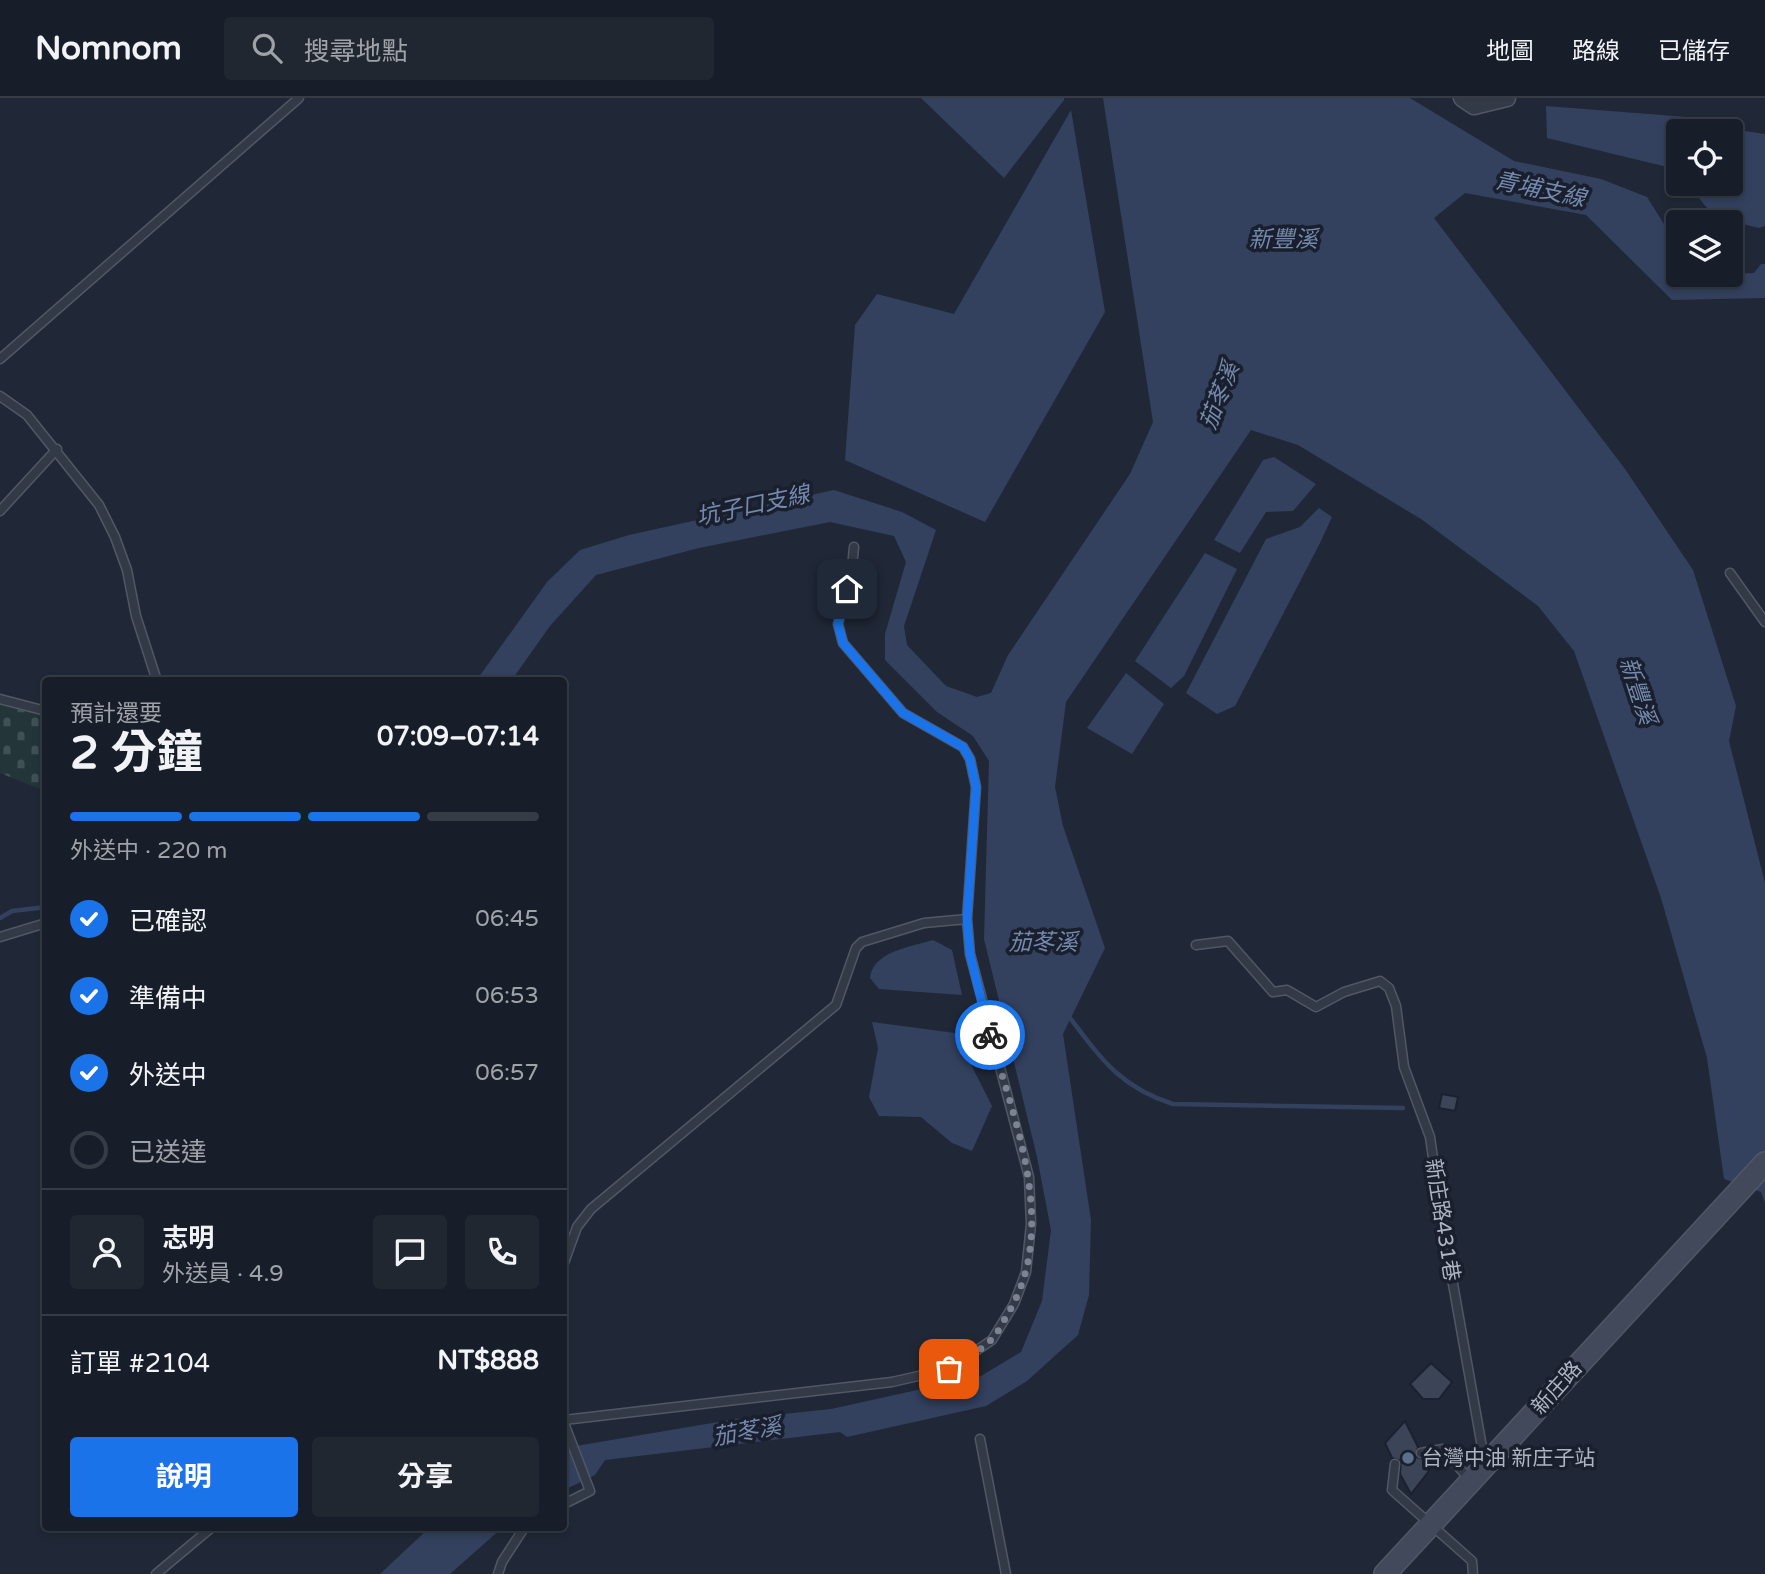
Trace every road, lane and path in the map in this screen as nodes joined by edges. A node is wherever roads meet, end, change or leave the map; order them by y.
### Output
1 (299, 98) edge
2 (1462, 98) edge
3 (1507, 98) edge
4 (0, 359) edge
5 (0, 396) edge
6 (57, 449) junction
7 (0, 511) edge
8 (854, 547) dead end
9 (1730, 573) dead end
10 (1765, 622) edge
11 (156, 677) edge
12 (0, 699) edge
13 (42, 710) edge
14 (967, 919) junction
15 (42, 924) edge
16 (0, 937) edge
17 (1196, 945) dead end
18 (1765, 1163) edge
19 (567, 1255) edge
20 (567, 1421) edge
21 (567, 1429) edge
22 (980, 1439) dead end
23 (1421, 1453) dead end
24 (1395, 1464) dead end
25 (1478, 1474) junction
26 (567, 1502) edge
27 (1429, 1526) junction
28 (207, 1531) edge
29 (522, 1531) edge
30 (156, 1574) edge
31 (498, 1574) edge
32 (1006, 1574) edge
33 (1385, 1574) edge
34 (1473, 1574) edge

1 - 4 lane
2 - 3 street
5 - 6 lane
6 - 7 lane
6 - 11 lane
8 - 14 lane
9 - 10 lane
12 - 13 lane
14 - 19 lane
14 - 20 lane
15 - 16 lane
17 - 25 lane, 新庄路431巷
18 - 25 street, 新庄路
21 - 26 lane
22 - 32 lane
23 - 25 lane
24 - 27 lane
25 - 27 street, 新庄路
27 - 33 street, 新庄路
27 - 34 lane
28 - 30 lane
29 - 31 lane

